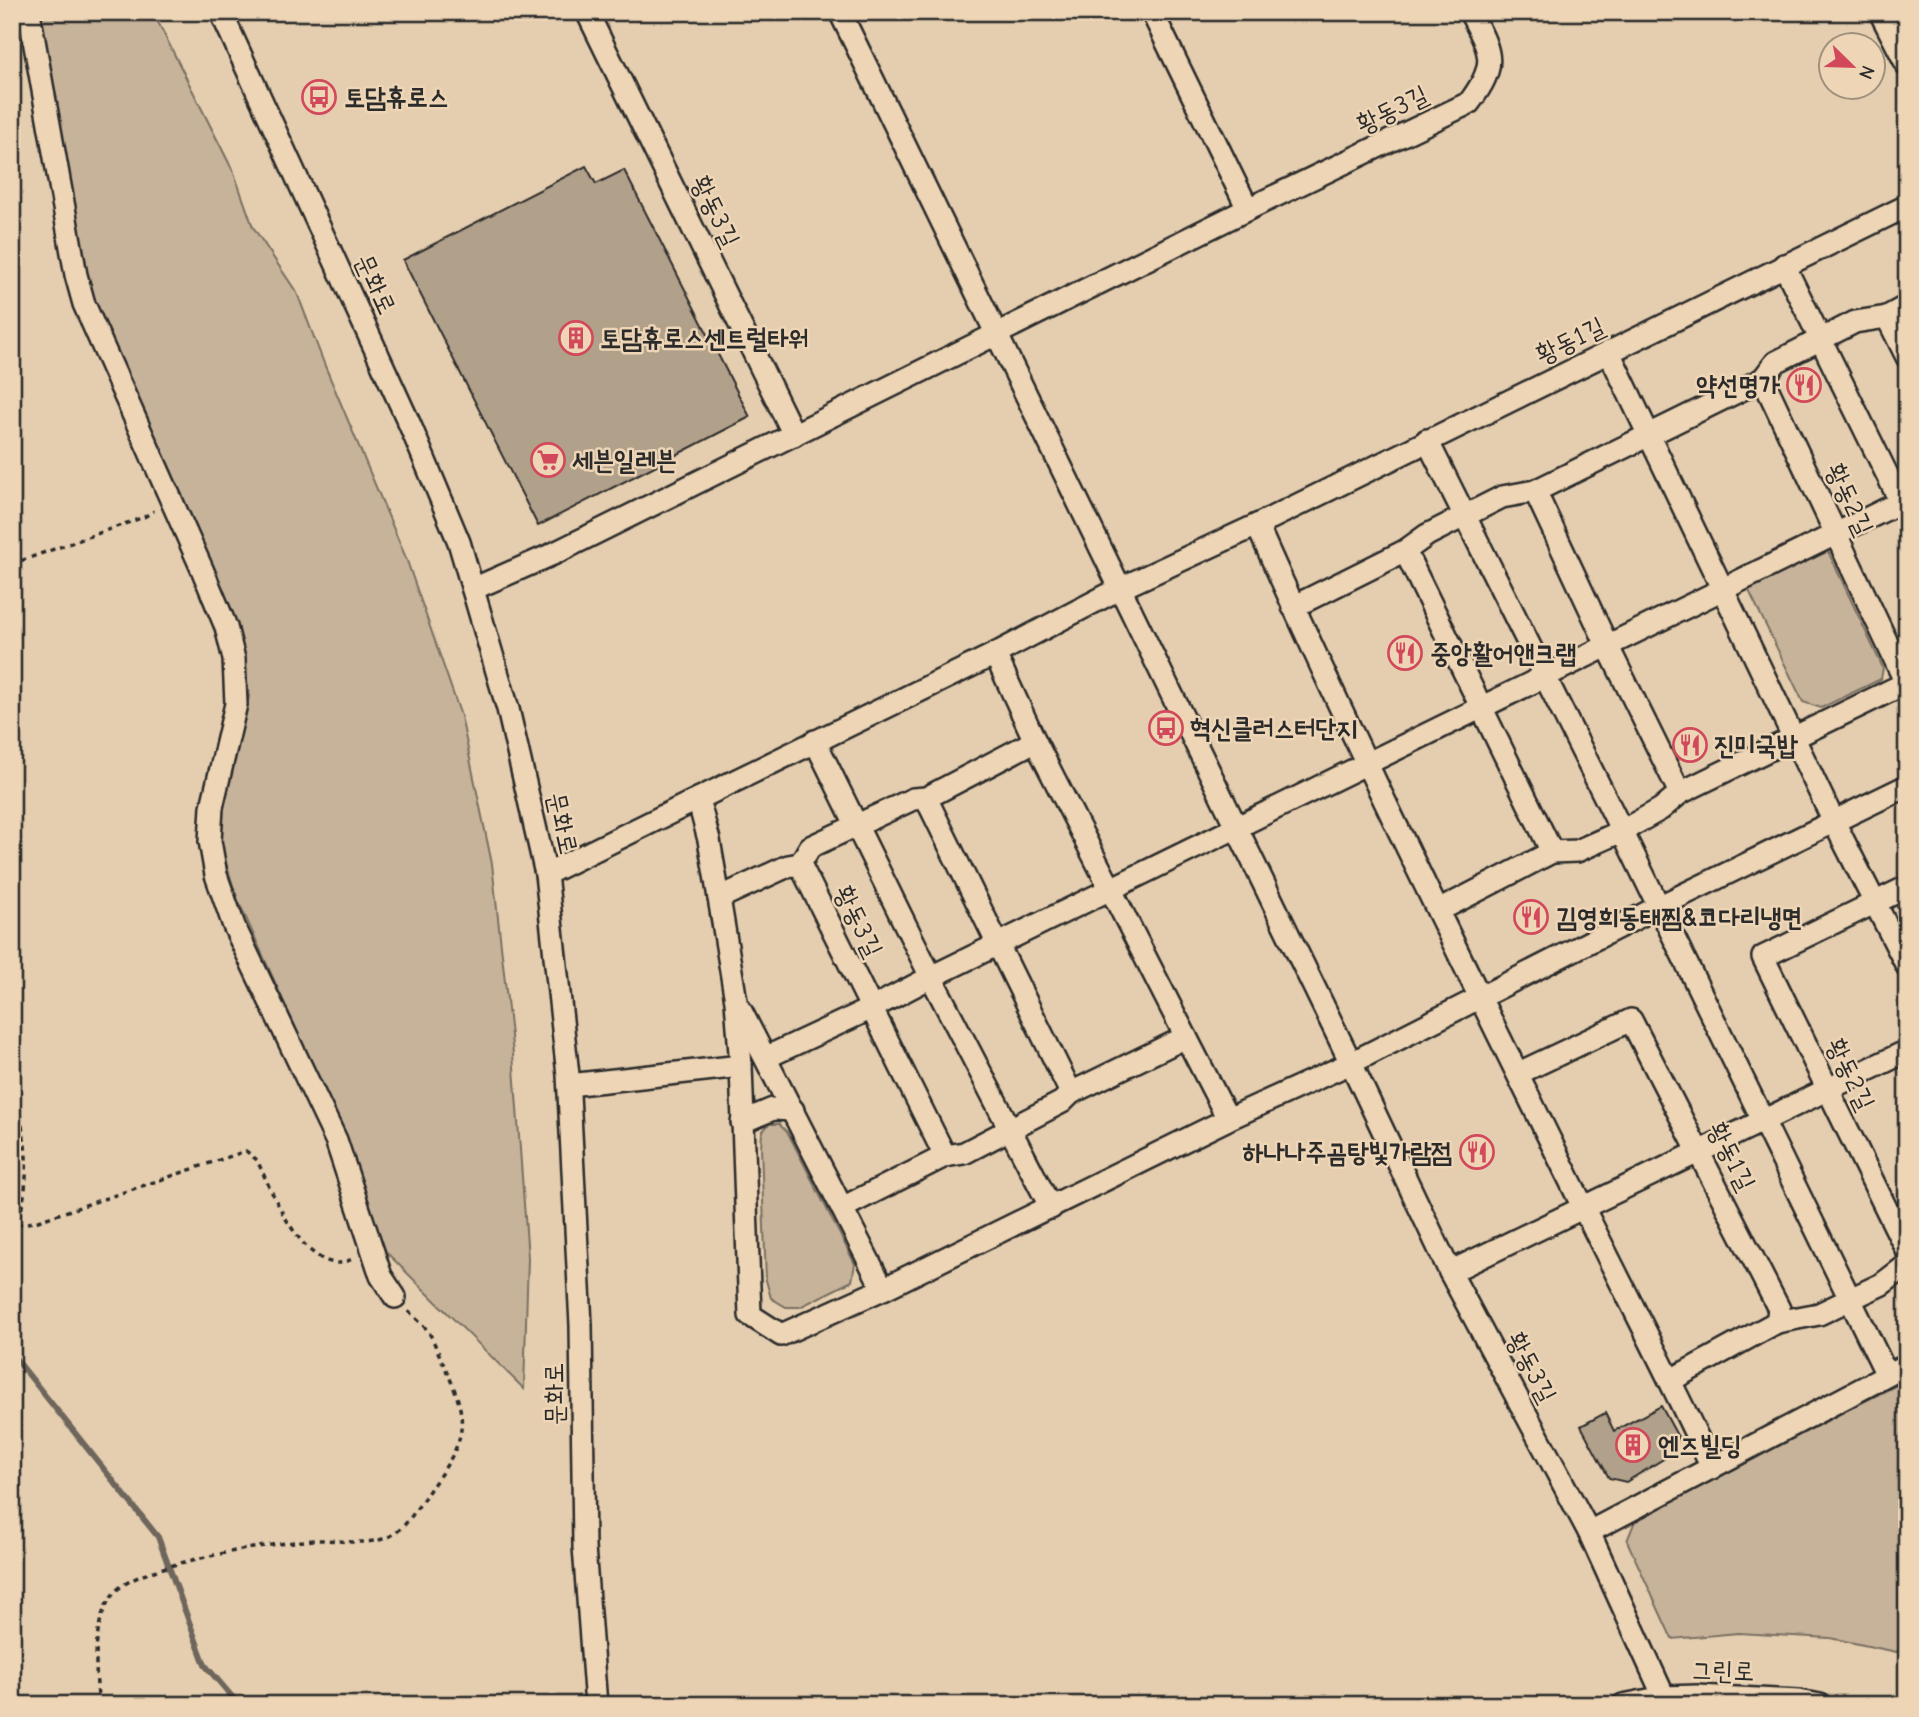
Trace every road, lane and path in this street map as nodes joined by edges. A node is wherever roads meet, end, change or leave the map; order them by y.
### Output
1 (29, 12) edge
2 (221, 12) edge
3 (587, 12) edge
4 (840, 12) edge
5 (1152, 12) edge
6 (1470, 12) edge
7 (1880, 12) edge
8 (1907, 65) edge
9 (1907, 206) edge
10 (1248, 209) junction
11 (1784, 265) junction
12 (1907, 306) edge
13 (1887, 317) junction
14 (998, 334) junction
15 (1820, 340) junction
16 (1609, 352) junction
17 (1907, 356) edge
18 (1763, 379) junction
19 (1647, 433) junction
20 (794, 435) junction
21 (1427, 440) junction
22 (1535, 491) junction
23 (172, 499) junction
24 (1905, 506) edge
25 (1465, 516) junction
26 (1257, 525) junction
27 (1835, 534) junction
28 (1405, 551) junction
29 (12, 564) edge
30 (473, 589) junction
31 (1119, 589) junction
32 (1722, 590) junction
33 (1293, 607) junction
34 (1608, 647) junction
35 (995, 654) junction
36 (1545, 677) junction
37 (1906, 683) edge
38 (1481, 707) junction
39 (1793, 738) junction
40 (815, 741) junction
41 (1035, 741) junction
42 (1366, 764) junction
43 (1907, 786) edge
44 (1680, 793) junction
45 (926, 798) junction
46 (698, 799) junction
47 (1834, 822) junction
48 (857, 825) junction
49 (1236, 827) junction
50 (1622, 831) junction
51 (1552, 852) junction
52 (800, 864) junction
53 (546, 874) junction
54 (1907, 887) edge
55 (1110, 889) junction
56 (719, 898) junction
57 (1875, 902) junction
58 (1658, 907) junction
59 (1438, 911) junction
60 (997, 944) junction
61 (1907, 966) edge
62 (931, 977) junction
63 (1480, 999) junction
64 (736, 1001) junction
65 (870, 1009) junction
66 (1186, 1037) junction
67 (1907, 1051) edge
68 (767, 1057) junction
69 (1351, 1063) junction
70 (741, 1066) junction
71 (1519, 1073) junction
72 (569, 1085) junction
73 (12, 1086) edge
74 (1827, 1090) junction
75 (1071, 1093) junction
76 (793, 1110) junction
77 (1228, 1119) junction
78 (1762, 1121) junction
79 (742, 1122) junction
80 (1009, 1129) junction
81 (1699, 1152) junction
82 (945, 1156) junction
83 (842, 1208) junction
84 (1051, 1208) junction
85 (1583, 1208) junction
86 (17, 1225) junction
87 (12, 1241) edge
88 (373, 1251) junction
89 (1907, 1251) edge
90 (1907, 1265) edge
91 (1450, 1272) junction
92 (883, 1289) junction
93 (395, 1297) joint
94 (1850, 1299) junction
95 (1777, 1322) junction
96 (1907, 1365) edge
97 (1887, 1375) junction
98 (1671, 1380) junction
99 (1712, 1468) junction
100 (1589, 1532) junction
101 (1664, 1697) junction
102 (99, 1705) edge
103 (596, 1705) edge
104 (1623, 1705) edge
105 (1820, 1705) edge

1 - 23 street
2 - 30 street, 문화로
3 - 20 street, 황동3길
4 - 14 street, 황동3길
5 - 10 street
6 - 10 street, 황동3길
7 - 8 street
9 - 11 street, 황동1길
10 - 14 street, 황동3길
11 - 15 street
11 - 16 street, 황동1길
12 - 13 street
13 - 15 street
13 - 17 street
14 - 20 street, 황동3길
14 - 31 street, 황동3길
15 - 18 street
15 - 24 street
16 - 19 street
16 - 21 street, 황동1길
18 - 19 street
18 - 27 street, 황동2길
19 - 22 street
19 - 32 street
20 - 30 street, 황동3길
21 - 25 street
21 - 26 street, 황동1길
22 - 25 street
22 - 34 street
23 - 29 path
23 - 88 street
24 - 27 street
25 - 28 street
25 - 36 street
26 - 31 street, 황동1길
26 - 33 street
27 - 32 street
27 - 37 street, 황동2길
28 - 33 street
28 - 38 street
30 - 53 street, 문화로
31 - 35 street
31 - 49 street, 황동3길
32 - 34 street
32 - 39 street
33 - 42 street
34 - 36 street
34 - 44 street
35 - 40 street
35 - 41 street
36 - 38 street
36 - 50 street
37 - 39 street, 황동2길
38 - 42 street
38 - 51 street
39 - 44 street, 황동2길
39 - 47 street
40 - 46 street
40 - 48 street
41 - 45 street
41 - 55 street
42 - 49 street
42 - 59 street
43 - 47 street
44 - 50 street, 황동2길
45 - 48 street
45 - 60 street
46 - 53 street
46 - 56 street
47 - 57 street
47 - 58 street
48 - 52 street
48 - 62 street
49 - 55 street
49 - 69 street, 황동3길
50 - 51 street, 황동2길
50 - 58 street
51 - 59 street
52 - 56 street
52 - 65 street, 황동3길
53 - 72 street, 문화로
54 - 57 street, 황동2길
55 - 60 street
55 - 66 street
56 - 64 street
57 - 61 street
57 - 74 street, 황동2길
58 - 63 street
58 - 78 street
59 - 63 street
60 - 62 street
60 - 75 street
62 - 65 street
62 - 80 street
63 - 69 street
63 - 71 street
64 - 68 street
64 - 70 street
65 - 68 street
65 - 82 street, 황동3길
66 - 75 street
66 - 77 street
67 - 74 street
68 - 76 street
69 - 77 street
69 - 91 street, 황동3길
70 - 72 street
70 - 79 street
71 - 81 street, 황동1길
71 - 85 street
72 - 103 street, 문화로
73 - 86 path
74 - 78 street
74 - 89 street, 황동2길
75 - 80 street
76 - 79 street
76 - 83 street
77 - 84 street
78 - 81 street
78 - 94 street
79 - 92 street
80 - 82 street
80 - 84 street
81 - 85 street
81 - 95 street, 황동1길
82 - 83 street
83 - 92 street
84 - 92 street
85 - 91 street
85 - 98 street
86 - 87 path
86 - 88 path
88 - 93 street
90 - 94 street
91 - 100 street, 황동3길
93 - 102 path
94 - 95 street
94 - 97 street
95 - 98 street
96 - 97 street
97 - 99 street
98 - 99 street
99 - 100 street
100 - 101 street, 황동3길
101 - 104 street, 그린로
101 - 105 street, 그린로

